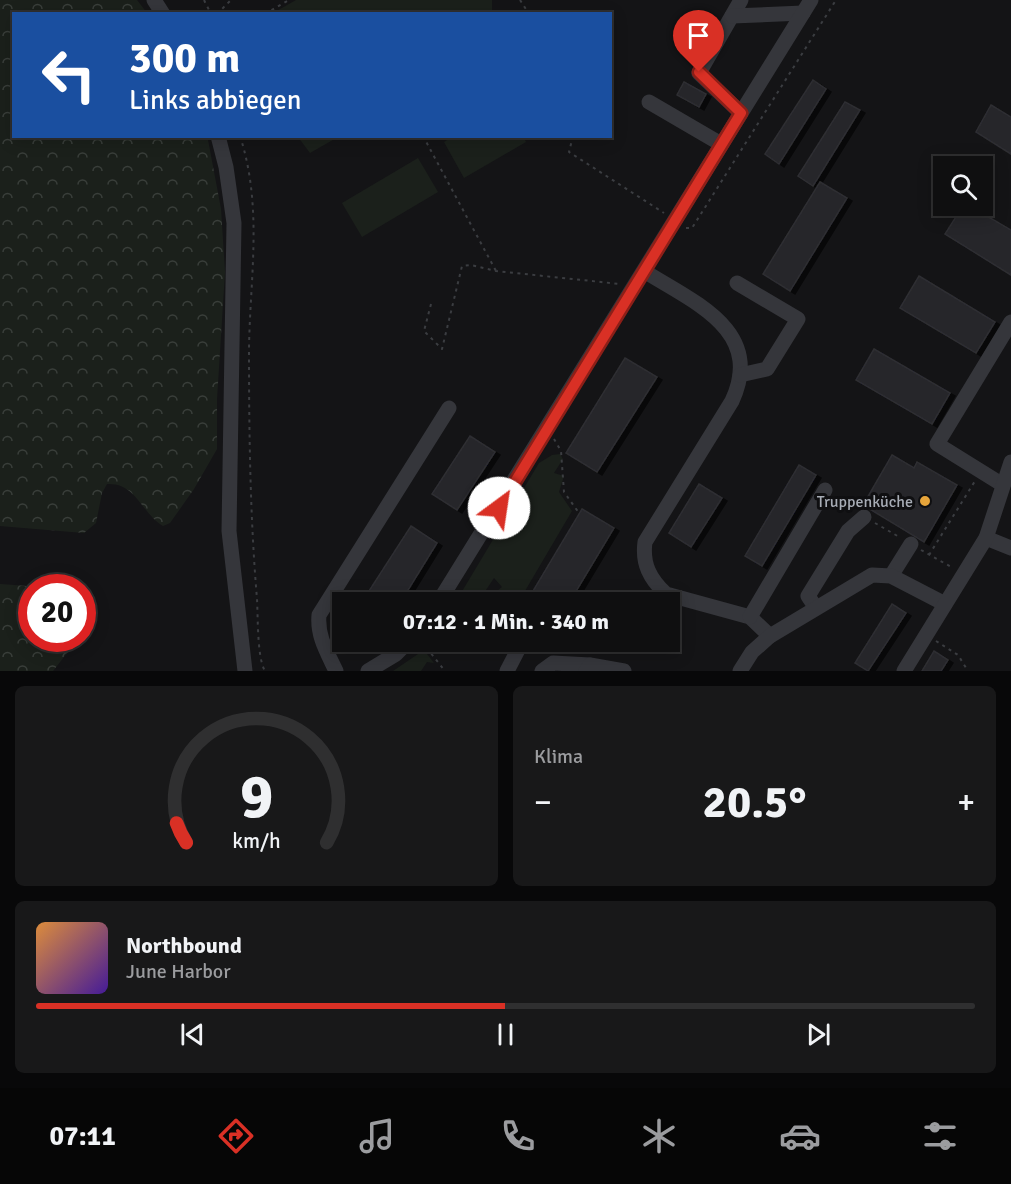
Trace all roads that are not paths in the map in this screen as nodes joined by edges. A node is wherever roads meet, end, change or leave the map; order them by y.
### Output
1 (741, 0) edge
2 (807, 6) edge
3 (732, 16) junction
4 (648, 102) dead end
5 (741, 113) junction
6 (219, 138) edge
7 (721, 144) junction
8 (644, 271) junction
9 (737, 283) dead end
10 (1011, 322) edge
11 (740, 375) junction
12 (449, 408) dead end
13 (1011, 465) edge
14 (1003, 485) junction
15 (825, 490) dead end
16 (864, 517) dead end
17 (986, 538) junction
18 (911, 544) dead end
19 (1011, 548) edge
20 (891, 576) junction
21 (445, 592) edge
22 (945, 604) junction
23 (816, 608) junction
24 (750, 617) junction
25 (770, 636) junction
26 (398, 652) edge
27 (517, 652) edge
28 (588, 668) edge
29 (244, 671) edge
30 (336, 671) edge
31 (368, 671) edge
32 (507, 671) edge
33 (542, 671) edge
34 (624, 671) edge
35 (740, 671) edge
36 (904, 671) edge

1 - 3 street
2 - 3 street
2 - 5 street
3 - 5 street
4 - 7 street
5 - 7 street
6 - 29 street
7 - 8 street
8 - 11 street
8 - 21 street
9 - 11 street
10 - 14 street
11 - 24 street
12 - 30 street
13 - 14 street
14 - 17 street
15 - 24 street
16 - 23 street
17 - 19 street
17 - 22 street
18 - 20 street
20 - 22 street
20 - 23 street
22 - 36 street
23 - 25 street
24 - 25 street
25 - 35 street
26 - 31 street
27 - 32 street
28 - 33 street
28 - 34 street

